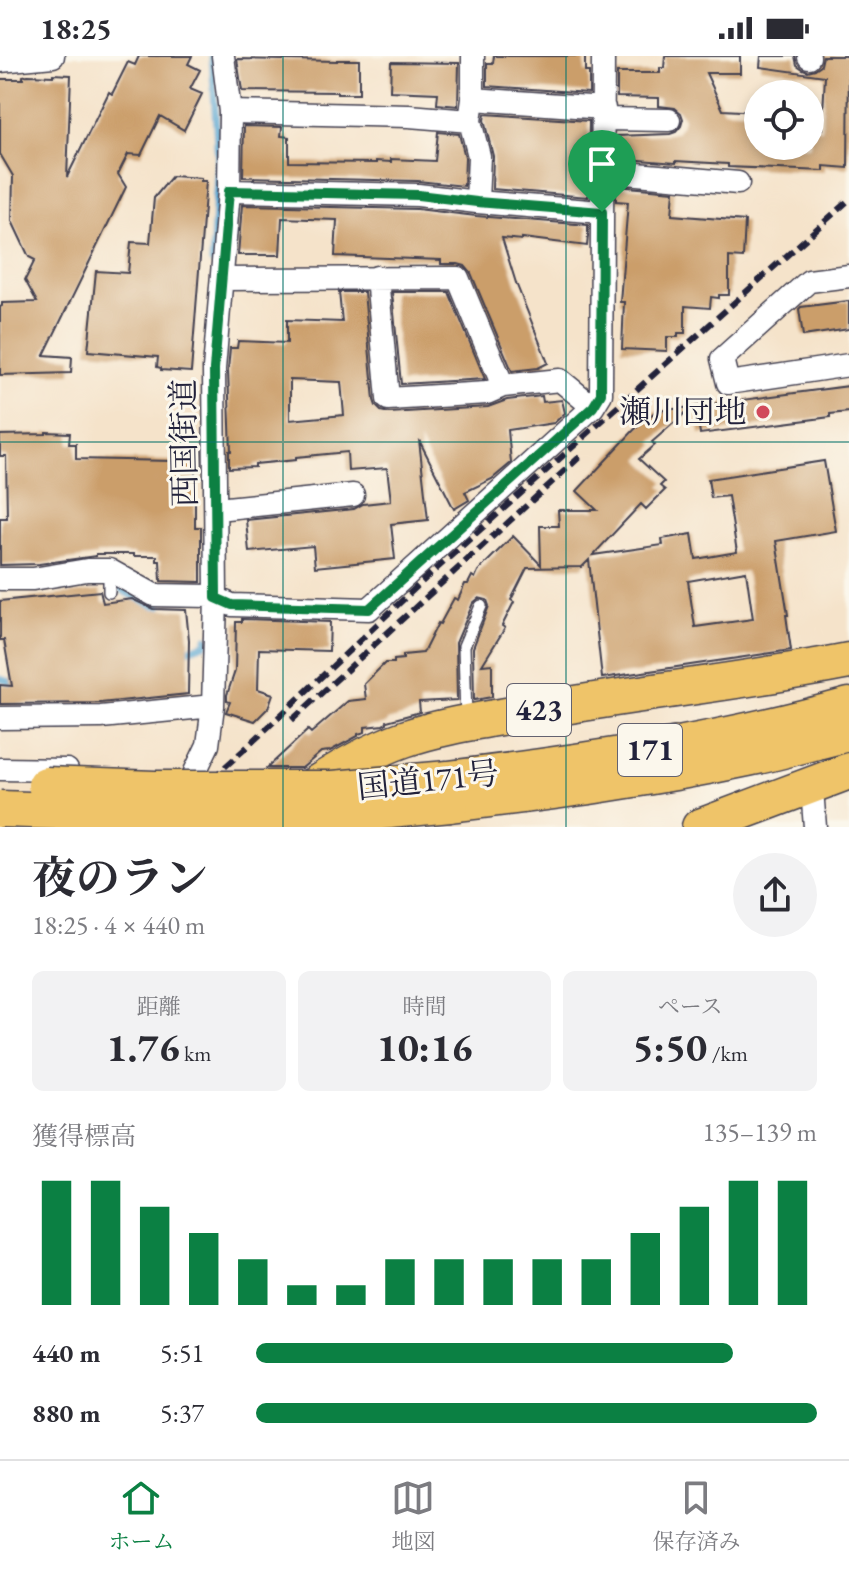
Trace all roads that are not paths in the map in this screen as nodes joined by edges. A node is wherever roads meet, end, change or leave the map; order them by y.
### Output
1 (53, 56) edge
2 (223, 56) edge
3 (473, 56) edge
4 (603, 56) edge
5 (0, 61) edge
6 (471, 110) junction
7 (230, 112) junction
8 (604, 114) junction
9 (669, 120) dead end
10 (603, 171) junction
11 (738, 183) dead end
12 (229, 191) junction
13 (477, 202) junction
14 (602, 212) junction
15 (849, 276) edge
16 (377, 277) junction
17 (222, 279) junction
18 (849, 365) edge
19 (503, 386) junction
20 (593, 407) junction
21 (353, 495) dead end
22 (217, 509) junction
23 (0, 579) edge
24 (208, 597) junction
25 (481, 606) dead end
26 (849, 661) edge
27 (213, 706) junction
28 (849, 706) edge
29 (0, 718) edge
30 (466, 723) junction
31 (849, 733) edge
32 (0, 769) edge
33 (105, 771) junction
34 (849, 771) edge
35 (195, 772) junction
36 (0, 784) edge
37 (808, 787) junction
38 (449, 792) junction
39 (0, 809) edge
40 (0, 820) edge
41 (192, 827) edge
42 (252, 827) edge
43 (700, 827) edge
44 (815, 827) edge

1 - 5 street
2 - 7 street, 西国街道
3 - 6 street
4 - 8 street
6 - 7 street
6 - 8 street
6 - 13 street
7 - 12 street, 西国街道
8 - 9 street
8 - 10 street
10 - 11 street
10 - 14 street
12 - 13 street
12 - 17 street, 西国街道
13 - 14 street
14 - 20 street
15 - 18 street
16 - 17 street
16 - 19 street
16 - 19 street
17 - 22 street, 西国街道
19 - 20 street
20 - 24 street
21 - 22 street
22 - 24 street, 西国街道
23 - 24 street
24 - 27 street, 西国街道
25 - 30 lane
26 - 30 highway, 423
27 - 29 street
27 - 35 street, 西国街道
28 - 38 highway, 国道171号 / 171
30 - 42 highway, 423
31 - 38 highway, 国道171号 / 171
32 - 33 street
33 - 35 street
33 - 40 street
34 - 37 highway
35 - 41 street, 西国街道
36 - 38 highway, 国道171号 / 171, bridge
37 - 43 highway
37 - 44 street
38 - 39 highway, 国道171号 / 171, bridge

